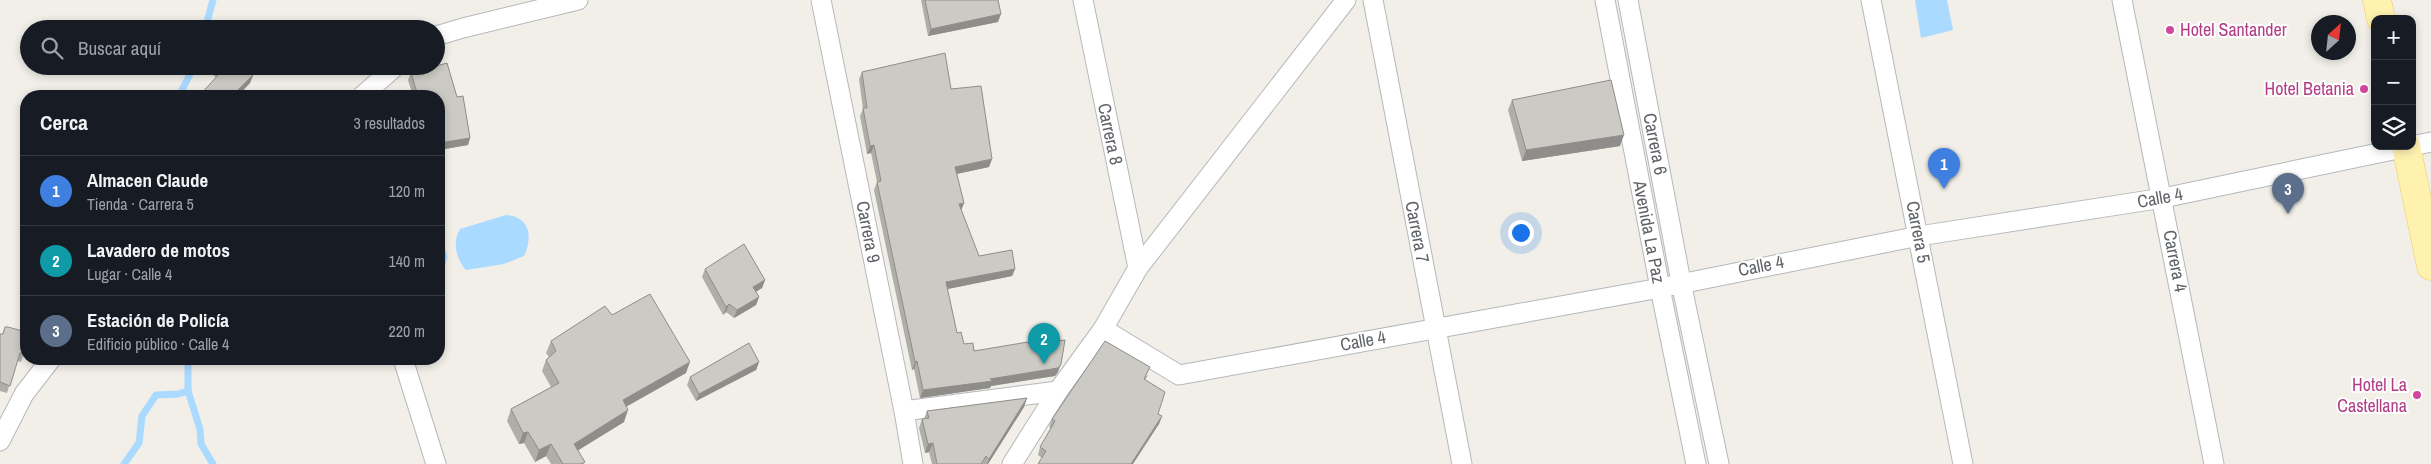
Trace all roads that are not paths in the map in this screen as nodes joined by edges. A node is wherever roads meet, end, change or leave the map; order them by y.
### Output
1 (578, 0) edge
2 (821, 0) edge
3 (1083, 0) edge
4 (1346, 0) edge
5 (1373, 0) edge
6 (1605, 0) edge
7 (1628, 0) edge
8 (1871, 0) edge
9 (2122, 0) edge
10 (2377, 0) edge
11 (2380, 15) edge
12 (445, 33) edge
13 (386, 75) edge
14 (369, 90) edge
15 (2396, 150) edge
16 (2416, 150) edge
17 (2163, 198) junction
18 (1919, 236) junction
19 (2431, 266) edge
20 (1138, 268) junction
21 (1681, 282) junction
22 (1660, 288) junction
23 (1435, 328) junction
24 (1103, 329) junction
25 (46, 365) edge
26 (405, 365) edge
27 (1058, 391) junction
28 (904, 411) junction
29 (0, 441) edge
30 (436, 464) edge
31 (913, 464) edge
32 (1012, 464) edge
33 (1462, 464) edge
34 (1696, 464) edge
35 (1720, 464) edge
36 (1962, 464) edge
37 (2214, 464) edge

1 - 12 street
2 - 28 street, Carrera 9
3 - 20 street, Carrera 8
4 - 20 street
5 - 23 street, Carrera 7
6 - 22 street, Avenida La Paz
7 - 21 street, Carrera 6
8 - 18 street, Carrera 5
9 - 17 street, Carrera 4
10 - 11 main road
13 - 14 street
15 - 17 street, Calle 4
16 - 19 main road
17 - 18 street, Calle 4
17 - 37 street, Carrera 4
18 - 21 street, Calle 4
18 - 36 street, Carrera 5
20 - 24 street
21 - 22 street, Calle 4
21 - 35 street, Carrera 6
22 - 23 street, Calle 4
22 - 34 street, Avenida La Paz
23 - 24 street, Calle 4
23 - 33 street, Carrera 7
24 - 27 street
25 - 29 street
26 - 30 street
27 - 28 street
27 - 32 street
28 - 31 street, Carrera 9

